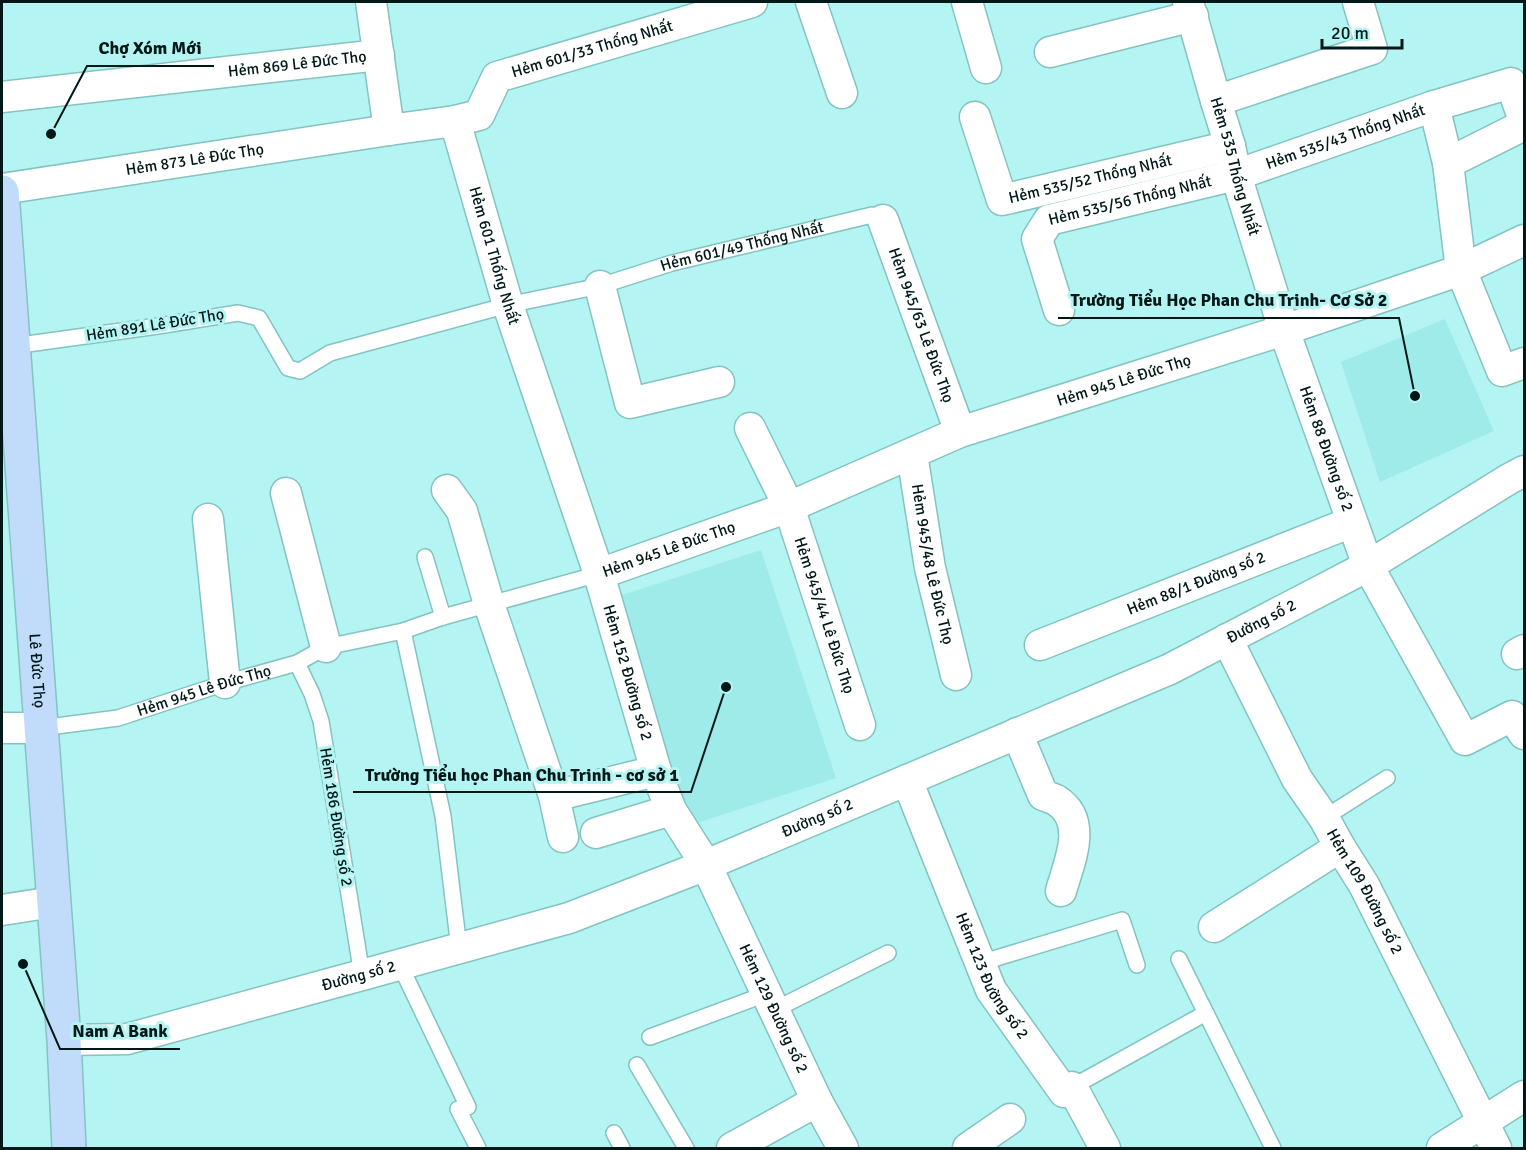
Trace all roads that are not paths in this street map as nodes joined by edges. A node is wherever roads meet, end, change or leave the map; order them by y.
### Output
1 (371, 2) edge
2 (752, 2) edge
3 (811, 2) edge
4 (967, 2) edge
5 (1358, 2) edge
6 (1191, 9) edge
7 (691, 11) edge
8 (1050, 52) dead end
9 (379, 55) junction
10 (986, 68) dead end
11 (842, 93) dead end
12 (2, 97) edge
13 (1216, 101) junction
14 (1434, 106) junction
15 (975, 117) dead end
16 (455, 121) junction
17 (1524, 123) edge
18 (389, 130) junction
19 (1230, 146) junction
20 (1448, 163) junction
21 (1236, 175) junction
22 (2, 191) edge
23 (883, 220) joint
24 (1524, 240) edge
25 (1461, 270) junction
26 (600, 286) junction
27 (508, 305) junction
28 (1059, 310) dead end
29 (1284, 330) junction
30 (13, 346) junction
31 (1524, 363) edge
32 (719, 382) dead end
33 (9, 401) edge
34 (750, 428) dead end
35 (960, 432) junction
36 (912, 454) junction
37 (1524, 471) edge
38 (447, 490) dead end
39 (286, 493) dead end
40 (789, 507) junction
41 (208, 519) dead end
42 (1352, 522) junction
43 (425, 557) dead end
44 (1368, 566) junction
45 (599, 574) junction
46 (489, 604) junction
47 (443, 617) junction
48 (402, 631) junction
49 (1227, 639) junction
50 (1040, 645) dead end
51 (326, 647) junction
52 (297, 663) junction
53 (956, 675) dead end
54 (225, 683) junction
55 (860, 725) dead end
56 (2, 728) edge
57 (41, 728) junction
58 (1017, 733) junction
59 (1524, 734) edge
60 (656, 771) junction
61 (1387, 778) dead end
62 (907, 780) junction
63 (554, 796) junction
64 (671, 810) junction
65 (1324, 818) junction
66 (596, 833) dead end
67 (564, 837) dead end
68 (1340, 847) junction
69 (706, 865) junction
70 (1061, 891) dead end
71 (53, 902) junction
72 (2, 910) edge
73 (1214, 927) dead end
74 (459, 948) junction
75 (888, 953) dead end
76 (1179, 959) dead end
77 (980, 963) junction
78 (400, 965) junction
79 (1137, 965) dead end
80 (362, 975) junction
81 (770, 1002) junction
82 (1206, 1013) junction
83 (650, 1037) dead end
84 (64, 1040) junction
85 (637, 1065) dead end
86 (1072, 1088) junction
87 (1524, 1096) edge
88 (817, 1101) junction
89 (1010, 1119) dead end
90 (1483, 1122) junction
91 (614, 1133) dead end
92 (69, 1149) edge
93 (478, 1149) edge
94 (622, 1149) edge
95 (686, 1149) edge
96 (732, 1149) edge
97 (843, 1149) edge
98 (968, 1149) edge
99 (1105, 1149) edge
100 (1273, 1149) edge
101 (1442, 1149) edge
102 (1496, 1149) edge

1 - 9 street
2 - 7 street, Hẻm 601/33 Thống Nhất
3 - 11 street
4 - 10 street
5 - 13 street
6 - 8 street
6 - 13 street, Hẻm 535 Thống Nhất
7 - 16 street, Hẻm 601/33 Thống Nhất
9 - 12 street, Hẻm 869 Lê Đức Thọ
9 - 18 street
13 - 19 street, Hẻm 535 Thống Nhất
14 - 17 street
14 - 20 street, Hẻm 535/43 Thống Nhất
14 - 21 street, Hẻm 535/43 Thống Nhất
15 - 19 street, Hẻm 535/52 Thống Nhất
16 - 18 street
16 - 27 street, Hẻm 601 Thống Nhất
17 - 20 street
18 - 22 street, Hẻm 873 Lê Đức Thọ
19 - 21 street, Hẻm 535 Thống Nhất
20 - 25 street, Hẻm 535/43 Thống Nhất
21 - 28 street, Hẻm 535/56 Thống Nhất
21 - 29 street, Hẻm 535 Thống Nhất
22 - 30 main road, Lê Đức Thọ
23 - 26 lane, Hẻm 601/49 Thống Nhất
23 - 35 street, Hẻm 945/63 Lê Đức Thọ
24 - 25 street, Hẻm 945 Lê Đức Thọ
25 - 29 street, Hẻm 945 Lê Đức Thọ
25 - 31 street, Hẻm 535/43 Thống Nhất
26 - 27 lane, Hẻm 601/49 Thống Nhất
26 - 32 street
27 - 30 lane, Hẻm 891 Lê Đức Thọ
27 - 45 street, Hẻm 601 Thống Nhất
29 - 35 street, Hẻm 945 Lê Đức Thọ
29 - 42 street, Hẻm 88 Đường số 2
30 - 33 main road, Lê Đức Thọ
33 - 57 main road, Lê Đức Thọ
34 - 40 street, Hẻm 945/44 Lê Đức Thọ
35 - 36 street, Hẻm 945 Lê Đức Thọ
36 - 40 street, Hẻm 945 Lê Đức Thọ
36 - 53 street, Hẻm 945/48 Lê Đức Thọ
37 - 44 street, Đường số 2
38 - 46 street
39 - 51 street
40 - 45 street, Hẻm 945 Lê Đức Thọ
40 - 55 street, Hẻm 945/44 Lê Đức Thọ
41 - 54 street
42 - 44 street, Hẻm 88 Đường số 2
42 - 50 street, Hẻm 88/1 Đường số 2
43 - 47 lane
44 - 49 street, Đường số 2
44 - 59 street, Hẻm 88 Đường số 2
45 - 46 lane, Hẻm 945 Lê Đức Thọ
45 - 60 street, Hẻm 152 Đường số 2
46 - 47 lane, Hẻm 945 Lê Đức Thọ
46 - 63 street
47 - 48 lane, Hẻm 945 Lê Đức Thọ
48 - 51 lane, Hẻm 945 Lê Đức Thọ
48 - 74 lane
49 - 58 street, Đường số 2
49 - 65 street, Hẻm 109 Đường số 2
51 - 52 lane, Hẻm 945 Lê Đức Thọ
52 - 54 lane, Hẻm 945 Lê Đức Thọ
52 - 80 lane, Hẻm 186 Đường số 2
54 - 57 lane, Hẻm 945 Lê Đức Thọ
56 - 57 street
57 - 71 main road, Lê Đức Thọ
58 - 62 street, Đường số 2
58 - 70 street
60 - 63 street
60 - 64 street, Hẻm 152 Đường số 2
61 - 65 lane
62 - 69 street, Đường số 2
62 - 77 street, Hẻm 123 Đường số 2
63 - 67 street
64 - 66 street
64 - 69 street, Hẻm 152 Đường số 2
65 - 68 street, Hẻm 109 Đường số 2
68 - 73 street
68 - 90 street, Hẻm 109 Đường số 2
69 - 74 street, Đường số 2
69 - 81 street, Hẻm 129 Đường số 2
71 - 72 street
71 - 84 main road, Lê Đức Thọ
74 - 78 street, Đường số 2
75 - 81 lane
76 - 82 lane
77 - 79 lane
77 - 86 street, Hẻm 123 Đường số 2
78 - 80 street, Đường số 2
78 - 93 lane
80 - 84 street, Đường số 2
81 - 83 lane
81 - 88 street, Hẻm 129 Đường số 2
82 - 86 lane
82 - 100 lane
84 - 92 main road, Lê Đức Thọ
85 - 95 lane
86 - 99 street, Hẻm 123 Đường số 2
87 - 90 street
88 - 96 street
88 - 97 street, Hẻm 129 Đường số 2
89 - 98 street
90 - 101 street
90 - 102 street, Hẻm 109 Đường số 2
91 - 94 lane

